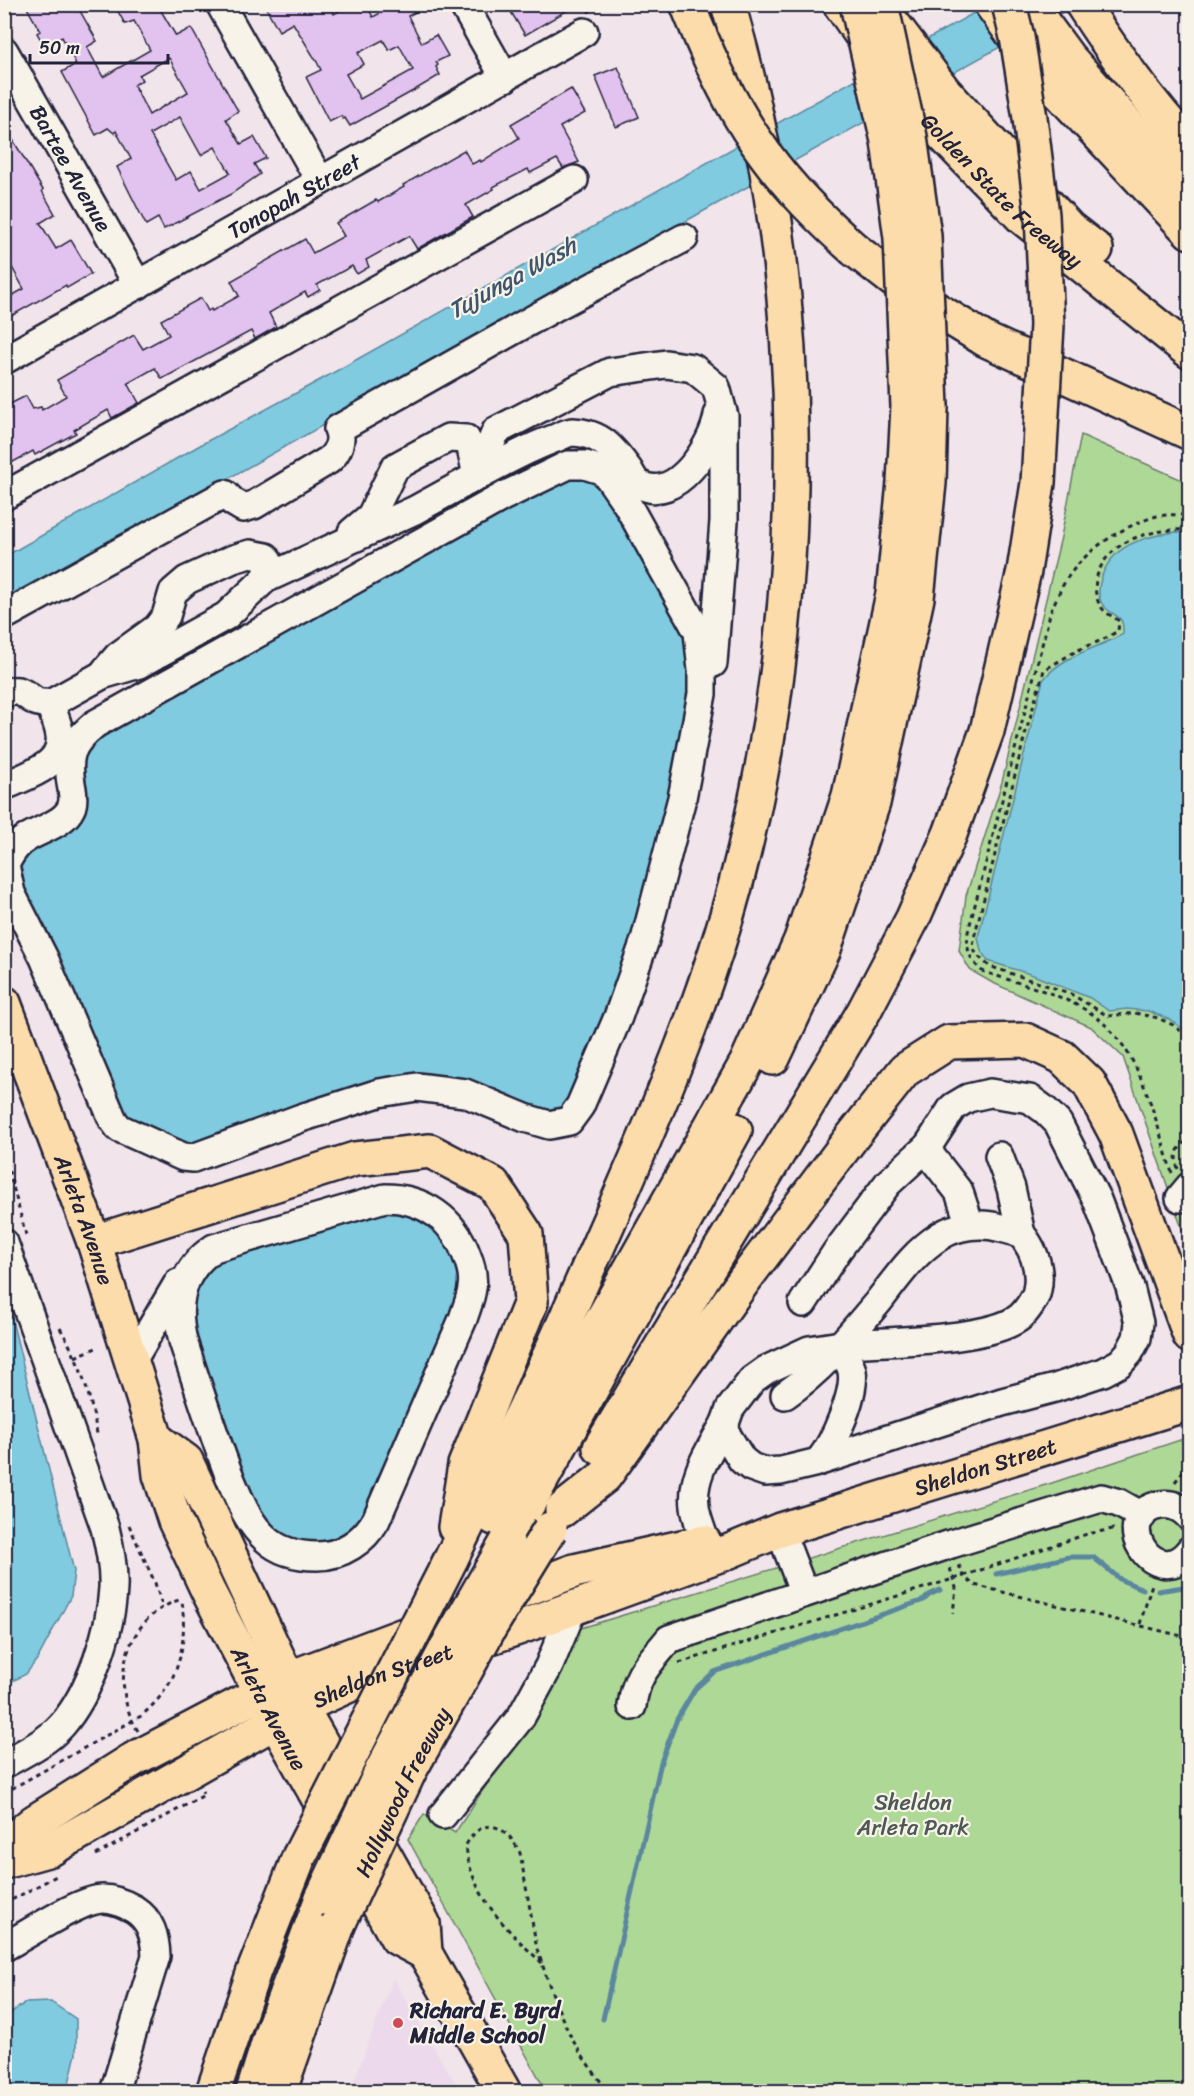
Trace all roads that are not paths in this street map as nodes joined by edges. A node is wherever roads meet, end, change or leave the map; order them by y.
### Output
1 (220, 4) edge
2 (463, 4) edge
3 (687, 4) edge
4 (728, 4) edge
5 (840, 4) edge
6 (857, 4) edge
7 (880, 4) edge
8 (991, 4) edge
9 (1009, 4) edge
10 (1029, 4) edge
11 (1090, 18) edge
12 (584, 32) dead end
13 (4, 51) edge
14 (1054, 64) junction
15 (505, 78) junction
16 (1190, 147) edge
17 (574, 180) dead end
18 (321, 181) junction
19 (1190, 195) edge
20 (1190, 232) edge
21 (684, 238) dead end
22 (138, 285) junction
23 (1190, 324) edge
24 (1190, 352) edge
25 (4, 360) edge
26 (719, 399) junction
27 (920, 407) junction
28 (1190, 433) edge
29 (477, 476) junction
30 (4, 496) edge
31 (336, 546) junction
32 (265, 579) junction
33 (4, 616) edge
34 (702, 674) junction
35 (102, 675) junction
36 (4, 694) edge
37 (50, 704) junction
38 (60, 741) junction
39 (69, 768) junction
40 (4, 786) edge
41 (5, 865) edge
42 (4, 1003) edge
43 (928, 1146) junction
44 (999, 1156) dead end
45 (970, 1225) junction
46 (1021, 1234) junction
47 (94, 1242) junction
48 (16, 1243) edge
49 (195, 1264) junction
50 (803, 1303) dead end
51 (1190, 1336) edge
52 (839, 1345) junction
53 (132, 1361) junction
54 (785, 1395) dead end
55 (1190, 1403) edge
56 (725, 1423) junction
57 (820, 1460) junction
58 (1184, 1504) edge
59 (1142, 1516) junction
60 (556, 1519) junction
61 (780, 1530) junction
62 (705, 1542) junction
63 (1190, 1550) edge
64 (463, 1557) junction
65 (804, 1593) junction
66 (573, 1608) junction
67 (281, 1700) junction
68 (632, 1706) dead end
69 (4, 1764) edge
70 (443, 1815) dead end
71 (4, 1847) edge
72 (4, 1862) edge
73 (318, 1891) junction
74 (4, 1947) edge
75 (114, 2091) edge
76 (213, 2091) edge
77 (236, 2091) edge
78 (253, 2091) edge
79 (279, 2091) edge
80 (504, 2091) edge

1 - 18 street
2 - 15 street
3 - 28 main road, bridge
4 - 64 main road, bridge
5 - 24 main road, Golden State Freeway, bridge
6 - 27 main road, bridge
7 - 23 main road
7 - 27 main road, bridge
8 - 14 main road, bridge
9 - 60 main road, Hollywood Freeway, bridge
10 - 14 main road
11 - 16 main road
12 - 15 street, Tonopah Street
13 - 22 street, Bartee Avenue
14 - 19 main road
14 - 20 main road
15 - 18 street, Tonopah Street
17 - 30 street
18 - 22 street, Tonopah Street
21 - 33 street
22 - 25 street, Tonopah Street
26 - 29 street
26 - 29 street
26 - 34 street
27 - 64 main road
27 - 73 main road, bridge
29 - 31 street
29 - 31 street
31 - 32 street
32 - 35 street
32 - 35 street
34 - 39 street
34 - 41 street
35 - 37 street
36 - 37 street
37 - 38 street
38 - 39 street
38 - 40 street
39 - 41 street
42 - 47 main road, Arleta Avenue
43 - 45 street
43 - 50 street
43 - 57 street
44 - 46 street
45 - 46 street
45 - 52 street
46 - 52 street
47 - 53 main road, Arleta Avenue
47 - 64 main road
48 - 69 street
49 - 49 street
49 - 53 street
51 - 60 main road
52 - 54 street
52 - 56 street
52 - 57 street
53 - 67 main road, Arleta Avenue
55 - 61 main road, Sheldon Street
56 - 57 street
56 - 62 street
58 - 59 street
59 - 63 street
59 - 65 street
60 - 73 main road, Hollywood Freeway, bridge
61 - 62 main road, Sheldon Street
61 - 65 street
61 - 66 main road, Sheldon Street
62 - 67 main road, Sheldon Street
64 - 73 main road, Hollywood Freeway, bridge
65 - 68 street
66 - 67 main road, Sheldon Street
66 - 70 street
67 - 71 main road, Sheldon Street
67 - 72 main road, Sheldon Street
67 - 80 main road, Arleta Avenue
73 - 76 main road, Hollywood Freeway
73 - 77 main road
73 - 78 main road
73 - 79 main road, Hollywood Freeway
74 - 75 street

